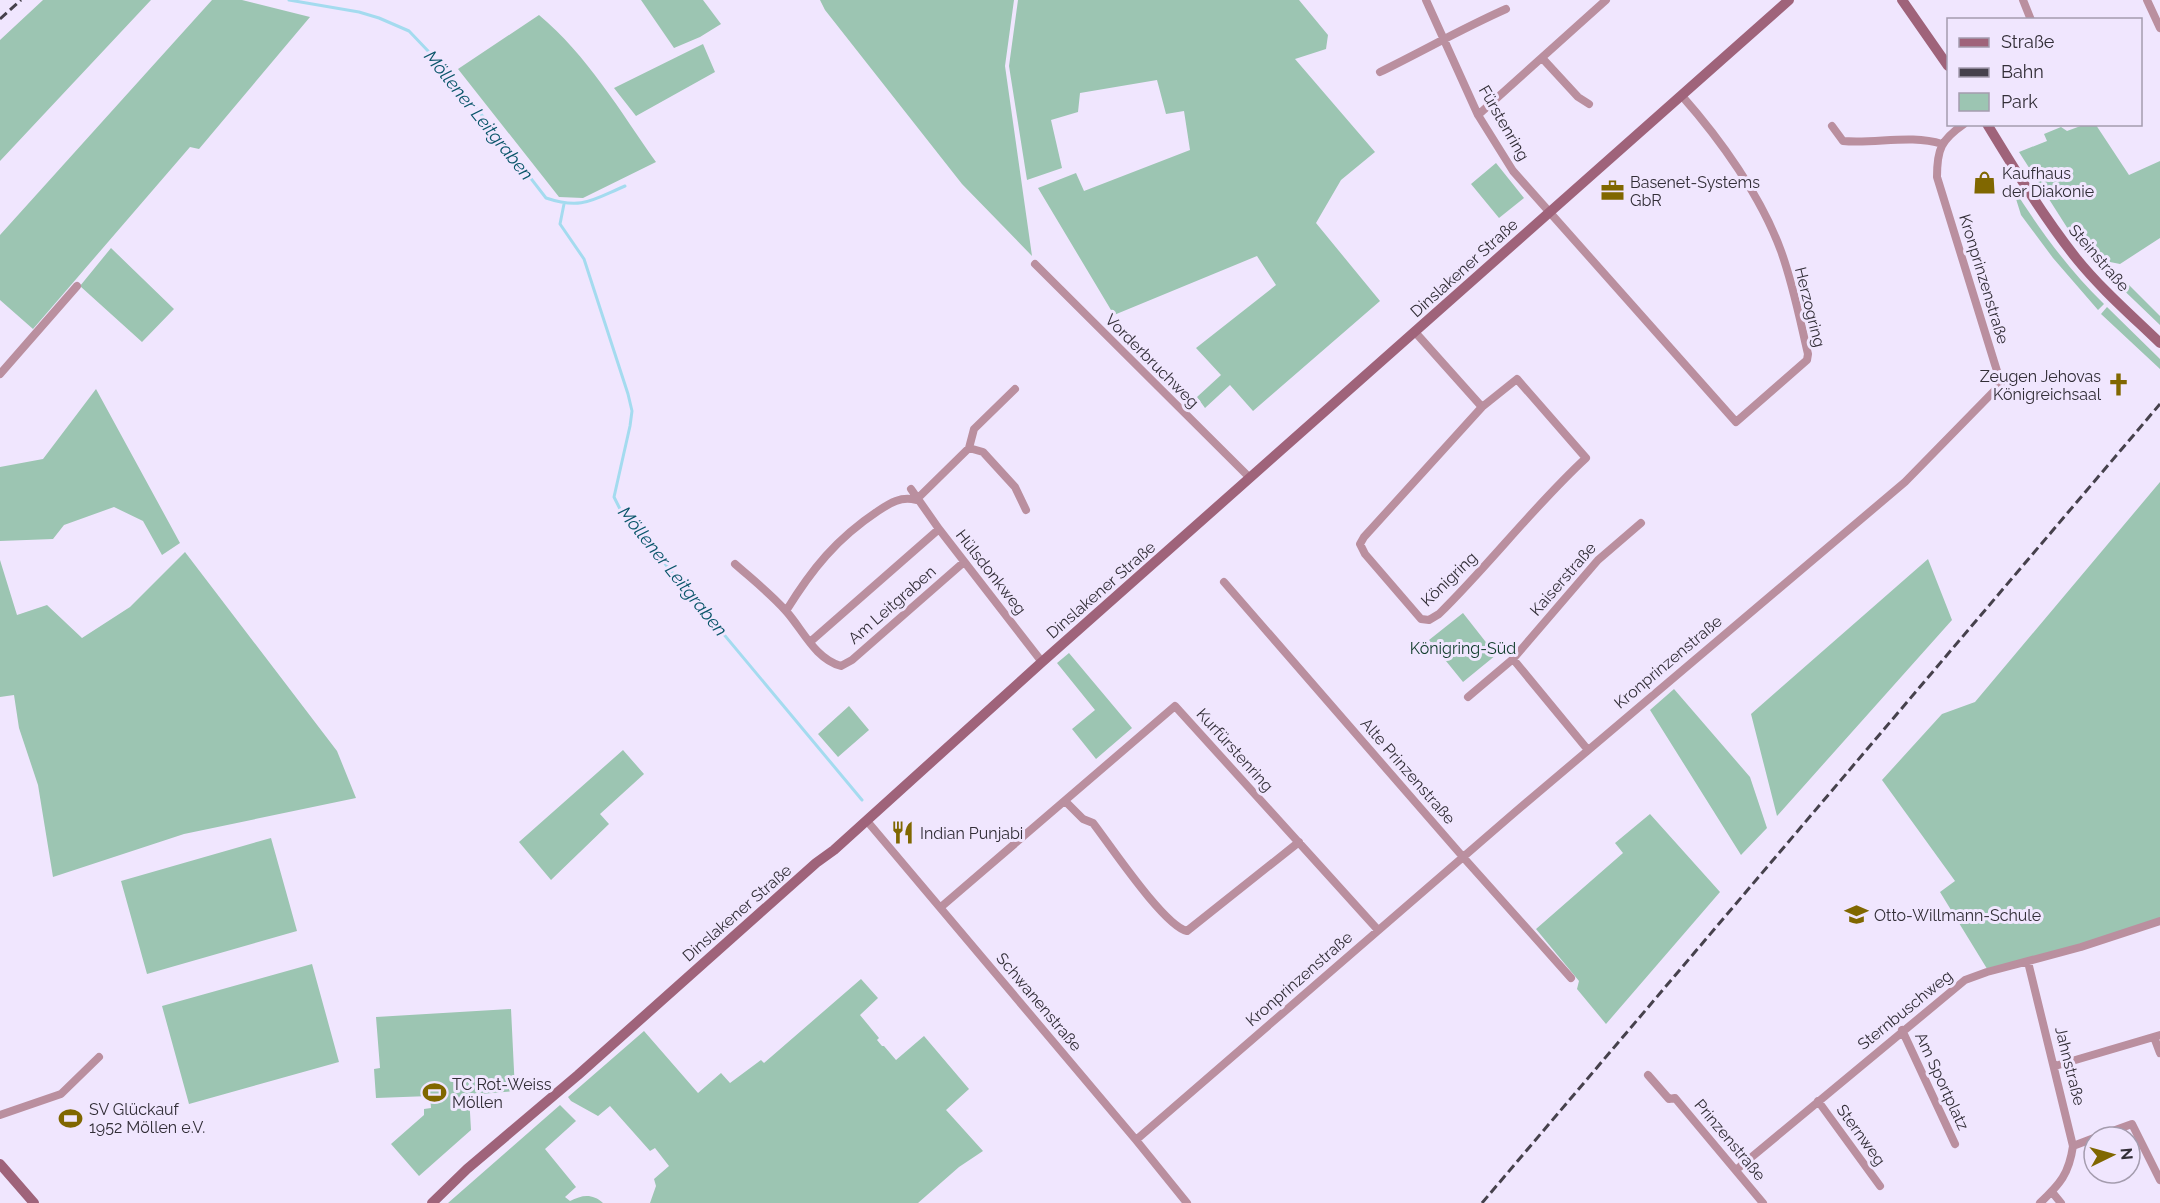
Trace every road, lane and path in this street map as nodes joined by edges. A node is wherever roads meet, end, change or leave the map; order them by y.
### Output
1 (1426, 0) edge
2 (1605, 0) edge
3 (1789, 0) edge
4 (1902, 0) edge
5 (2023, 0) edge
6 (2147, 0) edge
7 (1506, 9) dead end
8 (2030, 18) edge
9 (2160, 28) edge
10 (1444, 41) junction
11 (1543, 58) junction
12 (1947, 65) edge
13 (1380, 72) dead end
14 (1682, 96) junction
15 (1589, 104) dead end
16 (1478, 115) junction
17 (1832, 126) dead end
18 (1961, 126) edge
19 (1988, 126) edge
20 (1942, 144) junction
21 (1550, 213) junction
22 (1035, 264) dead end
23 (77, 286) dead end
24 (1415, 332) junction
25 (2160, 343) edge
26 (0, 374) edge
27 (1015, 389) dead end
28 (1482, 407) junction
29 (969, 448) junction
30 (1250, 478) junction
31 (910, 489) dead end
32 (916, 500) junction
33 (1026, 510) dead end
34 (1641, 523) dead end
35 (939, 530) junction
36 (964, 562) junction
37 (735, 564) dead end
38 (1224, 582) dead end
39 (786, 611) junction
40 (810, 642) junction
41 (1513, 659) junction
42 (1042, 662) junction
43 (1468, 697) dead end
44 (1588, 750) junction
45 (1065, 801) junction
46 (867, 821) junction
47 (1299, 842) junction
48 (1462, 857) junction
49 (940, 907) junction
50 (2160, 921) edge
51 (1378, 930) junction
52 (2028, 962) junction
53 (1571, 978) dead end
54 (1902, 1030) junction
55 (2157, 1036) edge
56 (2160, 1053) edge
57 (99, 1057) dead end
58 (2055, 1066) junction
59 (1648, 1075) dead end
60 (1818, 1101) junction
61 (0, 1115) edge
62 (1136, 1140) junction
63 (2082, 1142) edge
64 (1955, 1144) dead end
65 (2142, 1144) edge
66 (2073, 1146) junction
67 (0, 1164) edge
68 (1736, 1170) junction
69 (2160, 1180) edge
70 (1880, 1186) dead end
71 (2052, 1192) junction
72 (34, 1203) edge
73 (432, 1203) edge
74 (1187, 1203) edge
75 (1763, 1203) edge
76 (2040, 1203) edge
77 (2061, 1203) edge

1 - 10 street, Fürstenring
2 - 11 street
3 - 14 main road, Dinslakener Straße
4 - 12 main road
5 - 8 street
6 - 9 street
7 - 10 street
10 - 13 street
10 - 16 street, Fürstenring
11 - 15 street
11 - 16 street
14 - 21 main road, Dinslakener Straße
14 - 21 street, Herzogring
16 - 21 street, Fürstenring
17 - 20 street
18 - 20 street
19 - 25 main road, Steinstraße
20 - 44 street, Kronprinzenstraße
21 - 24 main road, Dinslakener Straße
22 - 30 street, Vorderbruchweg
23 - 26 street
24 - 28 street
24 - 30 main road, Dinslakener Straße
27 - 29 street
28 - 28 street, Königring
29 - 32 street
29 - 33 street
30 - 42 main road, Dinslakener Straße
31 - 32 street, Hülsdonkweg
32 - 35 street, Hülsdonkweg
32 - 39 street
34 - 41 street, Kaiserstraße
35 - 36 street, Hülsdonkweg
35 - 40 street, Am Leitgraben
36 - 40 street, Am Leitgraben
36 - 42 street, Hülsdonkweg
37 - 39 street, Am Leitgraben
38 - 48 street, Alte Prinzenstraße
39 - 40 street, Am Leitgraben
41 - 43 street, Kaiserstraße
41 - 44 street
42 - 46 main road, Dinslakener Straße
44 - 48 street, Kronprinzenstraße
45 - 47 street
45 - 47 street, Kurfürstenring
45 - 49 street, Kurfürstenring
46 - 49 street, Schwanenstraße
46 - 73 main road, Dinslakener Straße
47 - 51 street, Kurfürstenring
48 - 51 street, Kronprinzenstraße
48 - 53 street, Alte Prinzenstraße
49 - 62 street, Schwanenstraße
50 - 52 street, Sternbuschweg
51 - 62 street, Kronprinzenstraße
52 - 54 street, Sternbuschweg
52 - 58 street, Jahnstraße
54 - 60 street, Sternbuschweg
54 - 64 street, Am Sportplatz
55 - 56 street
55 - 58 street
57 - 61 street
58 - 66 street, Jahnstraße
59 - 68 street, Prinzenstraße
60 - 68 street, Sternbuschweg
60 - 70 street, Sternweg
62 - 74 street, Schwanenstraße
63 - 66 street
65 - 69 street
66 - 71 street, Jahnstraße
67 - 72 main road
68 - 75 street, Prinzenstraße
71 - 76 street, Jahnstraße
71 - 77 street

